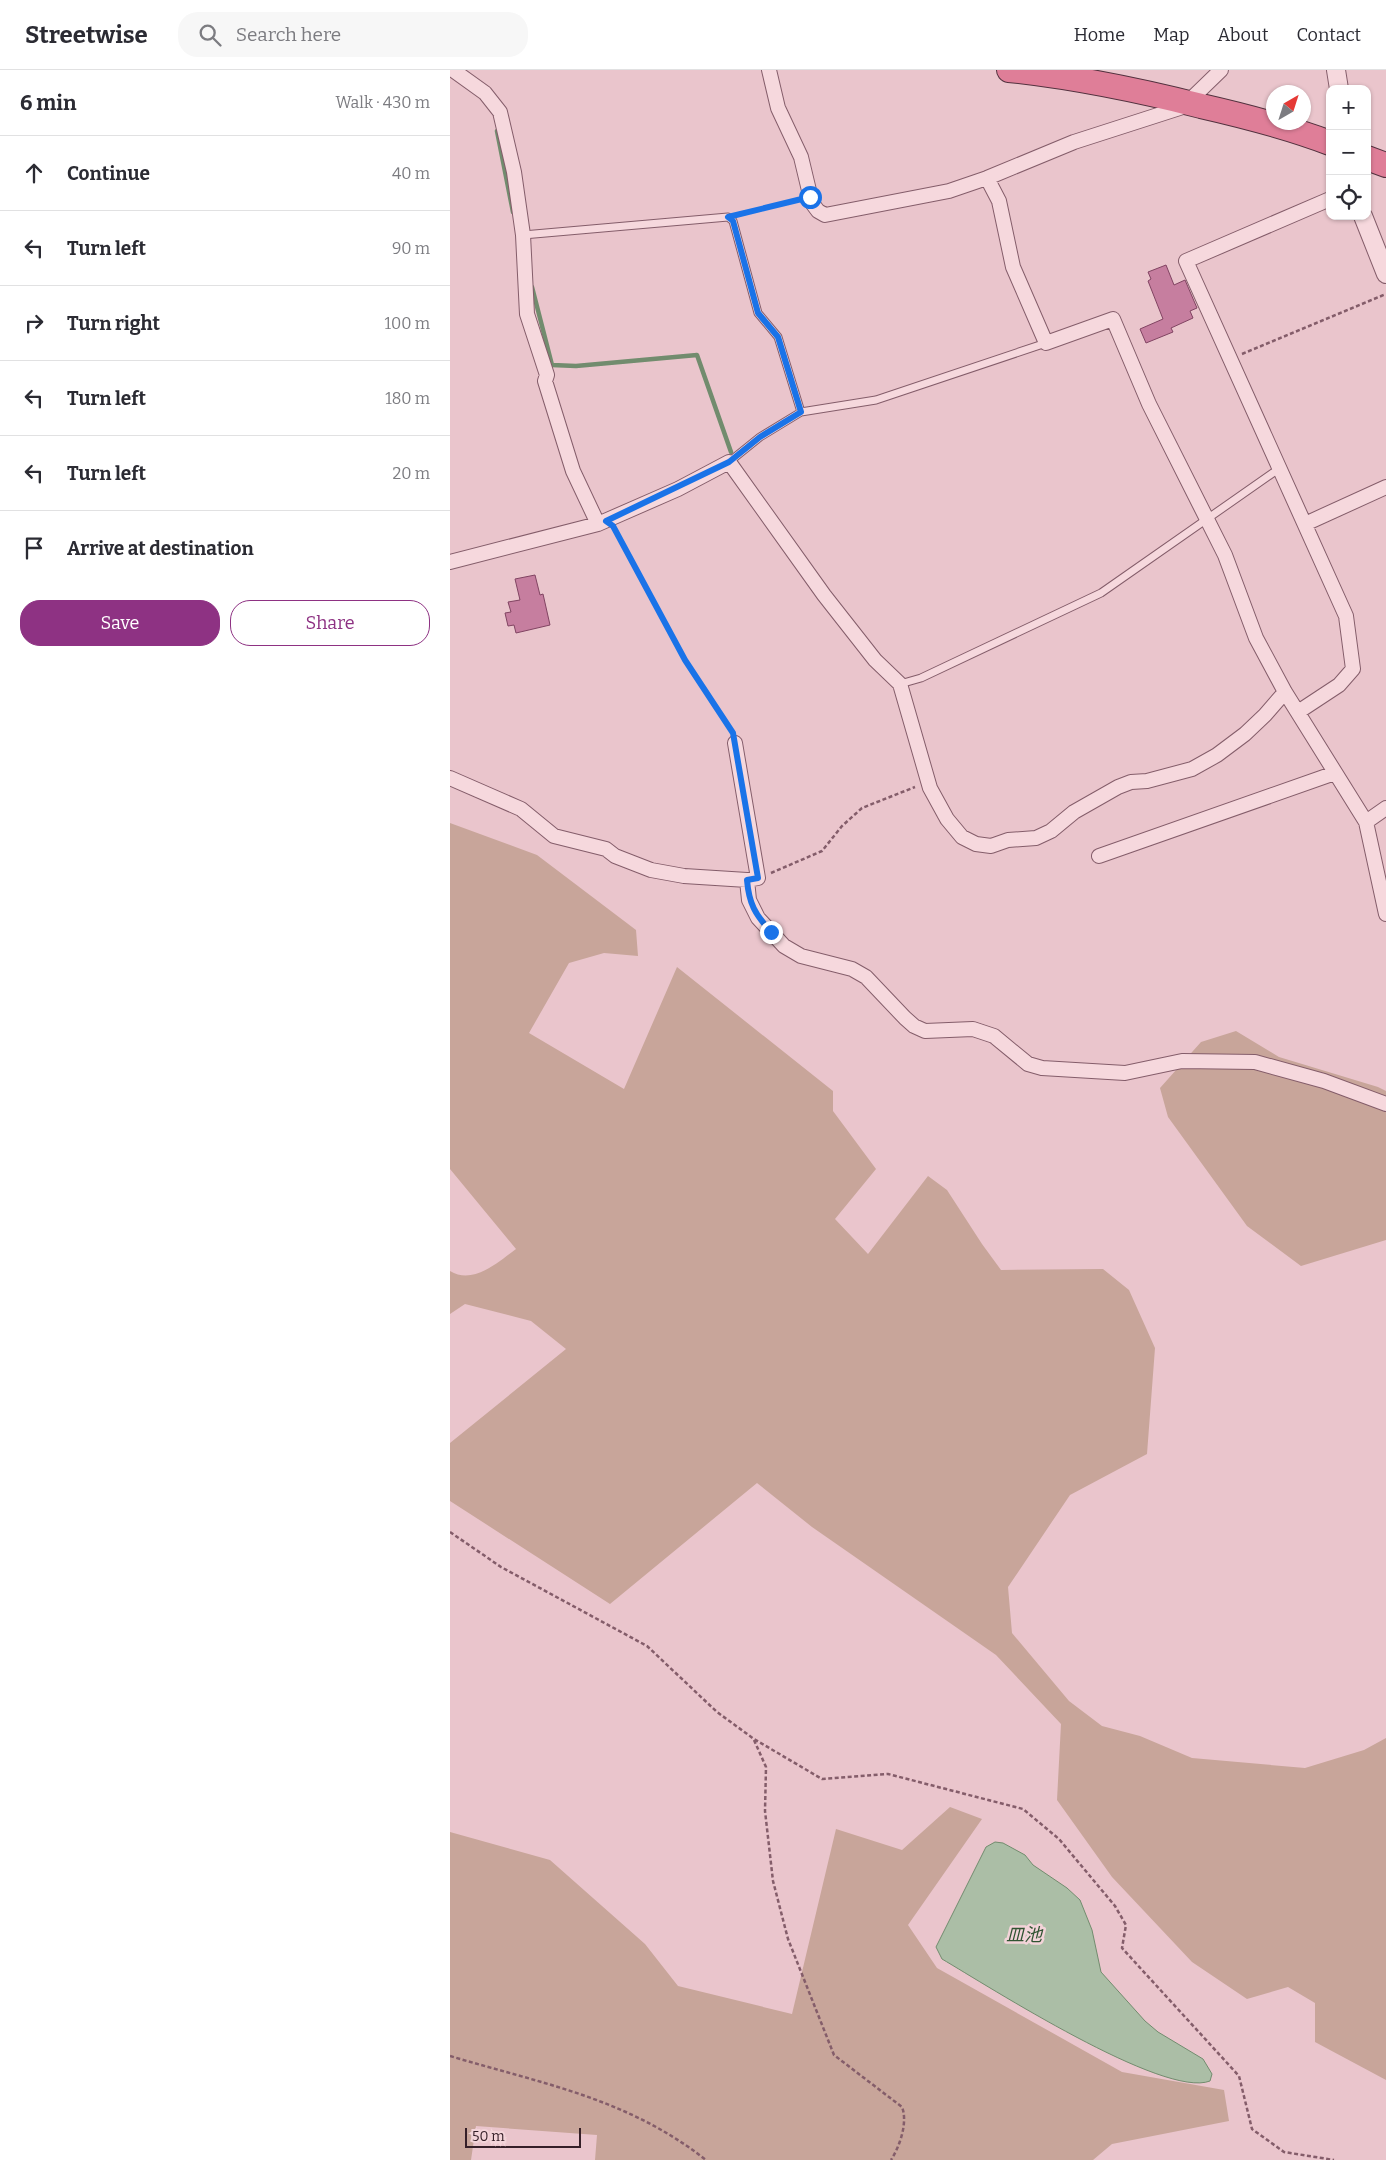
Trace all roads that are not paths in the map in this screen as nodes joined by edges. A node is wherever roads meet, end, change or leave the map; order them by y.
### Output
1 (453, 70) edge
2 (769, 70) edge
3 (1009, 70) edge
4 (1220, 70) edge
5 (1336, 70) edge
6 (1339, 85) edge
7 (1191, 103) junction
8 (1326, 142) edge
9 (1371, 159) edge
10 (1386, 165) edge
11 (987, 178) junction
12 (1326, 201) edge
13 (1365, 220) edge
14 (522, 235) junction
15 (1386, 274) edge
16 (1046, 343) junction
17 (801, 412) junction
18 (729, 462) junction
19 (1280, 468) junction
20 (1386, 487) edge
21 (1208, 518) junction
22 (602, 522) junction
23 (1305, 524) junction
24 (450, 562) edge
25 (900, 684) junction
26 (1285, 692) junction
27 (1298, 712) junction
28 (736, 743) road end
29 (1335, 774) junction
30 (450, 778) edge
31 (1386, 808) edge
32 (1366, 822) junction
33 (1098, 856) dead end
34 (753, 879) junction
35 (1386, 914) edge
36 (1386, 1104) edge

1 - 14 street
2 - 11 street
3 - 7 highway
4 - 7 street
5 - 6 street
7 - 8 highway
7 - 11 street
9 - 10 highway
11 - 16 street
12 - 19 street
13 - 15 street
14 - 17 lane
14 - 22 street
16 - 17 lane
16 - 21 street
17 - 18 lane
18 - 22 street
18 - 25 street
19 - 21 lane
19 - 23 street
20 - 23 street
21 - 25 lane
21 - 26 street
22 - 24 street
23 - 27 street
25 - 26 street
26 - 27 street
27 - 29 street
28 - 34 street
29 - 32 street
29 - 33 street
30 - 34 street
31 - 32 street
32 - 35 street
34 - 36 street

